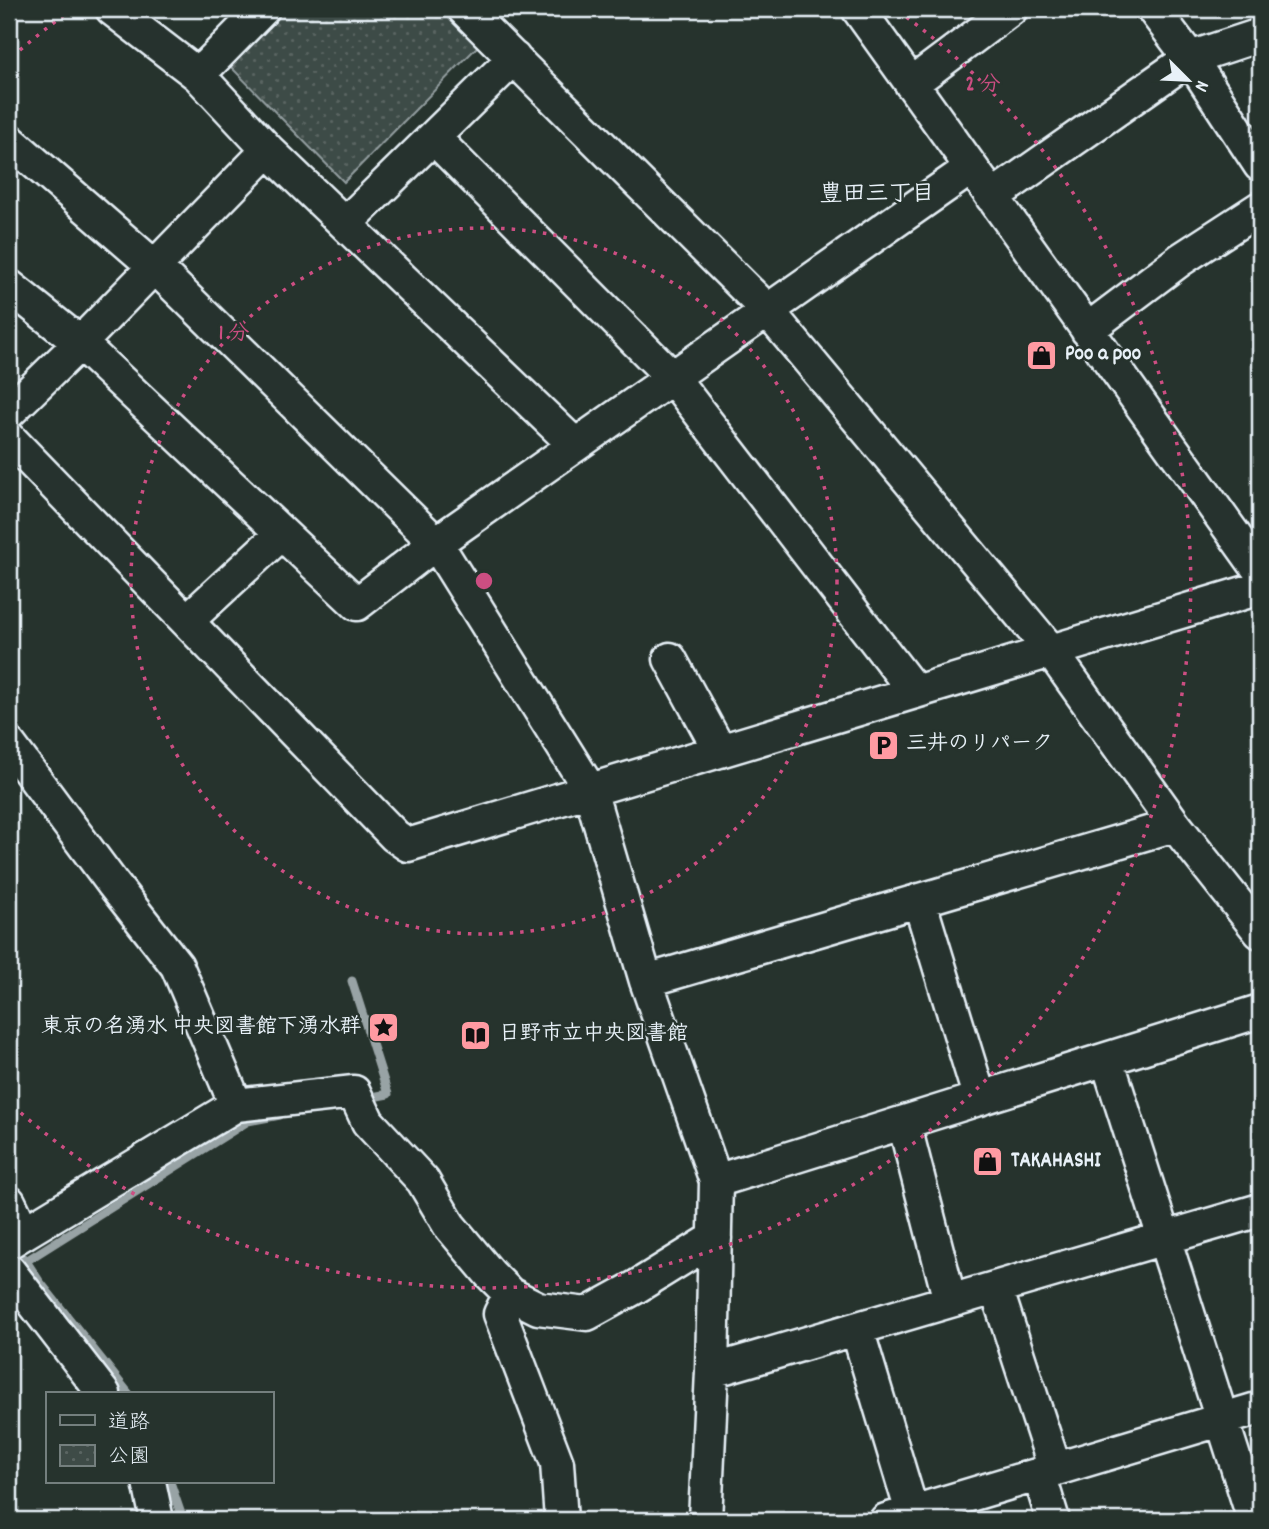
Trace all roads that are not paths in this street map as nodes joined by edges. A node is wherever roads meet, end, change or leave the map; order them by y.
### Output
1 (112, 9) edge
2 (263, 9) edge
3 (464, 9) edge
4 (858, 9) edge
5 (1011, 9) edge
6 (1153, 9) edge
7 (1260, 35) edge
8 (513, 58) junction
9 (1190, 58) junction
10 (198, 75) junction
11 (911, 84) junction
12 (434, 138) junction
13 (9, 140) edge
14 (268, 150) junction
15 (1260, 164) edge
16 (971, 168) junction
17 (992, 197) junction
18 (1260, 208) edge
19 (345, 224) junction
20 (155, 267) junction
21 (9, 286) edge
22 (767, 310) junction
23 (1087, 330) junction
24 (80, 343) junction
25 (673, 377) junction
26 (9, 412) edge
27 (9, 438) edge
28 (575, 445) junction
29 (281, 535) junction
30 (436, 543) junction
31 (1260, 571) edge
32 (1260, 588) edge
33 (188, 620) junction
34 (1051, 651) junction
35 (670, 659) dead end
36 (915, 692) junction
37 (9, 744) edge
38 (720, 751) junction
39 (590, 790) junction
40 (1175, 825) junction
41 (919, 900) junction
42 (1260, 932) edge
43 (646, 981) junction
44 (1260, 1011) edge
45 (1107, 1059) junction
46 (980, 1099) junction
47 (236, 1105) junction
48 (904, 1123) junction
49 (716, 1181) junction
50 (9, 1202) edge
51 (1260, 1210) edge
52 (16, 1238) edge
53 (715, 1238) junction
54 (1164, 1239) junction
55 (9, 1270) edge
56 (996, 1288) junction
57 (510, 1294) junction
58 (950, 1301) junction
59 (857, 1329) junction
60 (712, 1371) junction
61 (102, 1392) edge
62 (1260, 1408) edge
63 (1222, 1419) junction
64 (1047, 1472) junction
65 (149, 1484) edge
66 (893, 1518) edge
67 (157, 1520) edge
68 (561, 1520) edge
69 (705, 1520) edge
70 (1053, 1520) edge
71 (1254, 1520) edge

1 - 10 street
2 - 10 street
3 - 8 street
4 - 11 street
5 - 11 street
6 - 9 street
7 - 9 street
8 - 12 street
8 - 22 street
9 - 15 street
9 - 17 street
10 - 14 street
11 - 16 street
12 - 19 street
12 - 25 street
13 - 20 street
14 - 19 street
14 - 20 street
16 - 17 street
16 - 22 street
17 - 23 street
18 - 23 street
19 - 28 street
20 - 24 street
20 - 30 street
21 - 24 street
22 - 25 street
22 - 34 street
23 - 31 street
24 - 26 street
24 - 29 street
25 - 28 street
25 - 36 street
27 - 33 street
28 - 30 street
29 - 30 street
29 - 33 street
30 - 39 street
32 - 34 street
33 - 39 street
34 - 36 street
34 - 40 street
35 - 38 street
36 - 38 street
37 - 47 street
38 - 39 street
39 - 43 street
40 - 41 street
40 - 42 street
41 - 43 street
41 - 46 street
43 - 49 street
44 - 45 street
45 - 46 street
45 - 54 street
46 - 48 street
47 - 52 street
47 - 57 street
48 - 49 street
48 - 58 street
49 - 53 street
50 - 52 street
51 - 54 street
53 - 57 street
53 - 60 street
54 - 56 street
54 - 63 street
55 - 61 street
56 - 58 street
56 - 64 street
57 - 68 street
58 - 59 street
59 - 60 street
59 - 66 street
60 - 69 street
62 - 63 street
63 - 64 street
63 - 71 street
64 - 66 street
64 - 70 street
65 - 67 street

